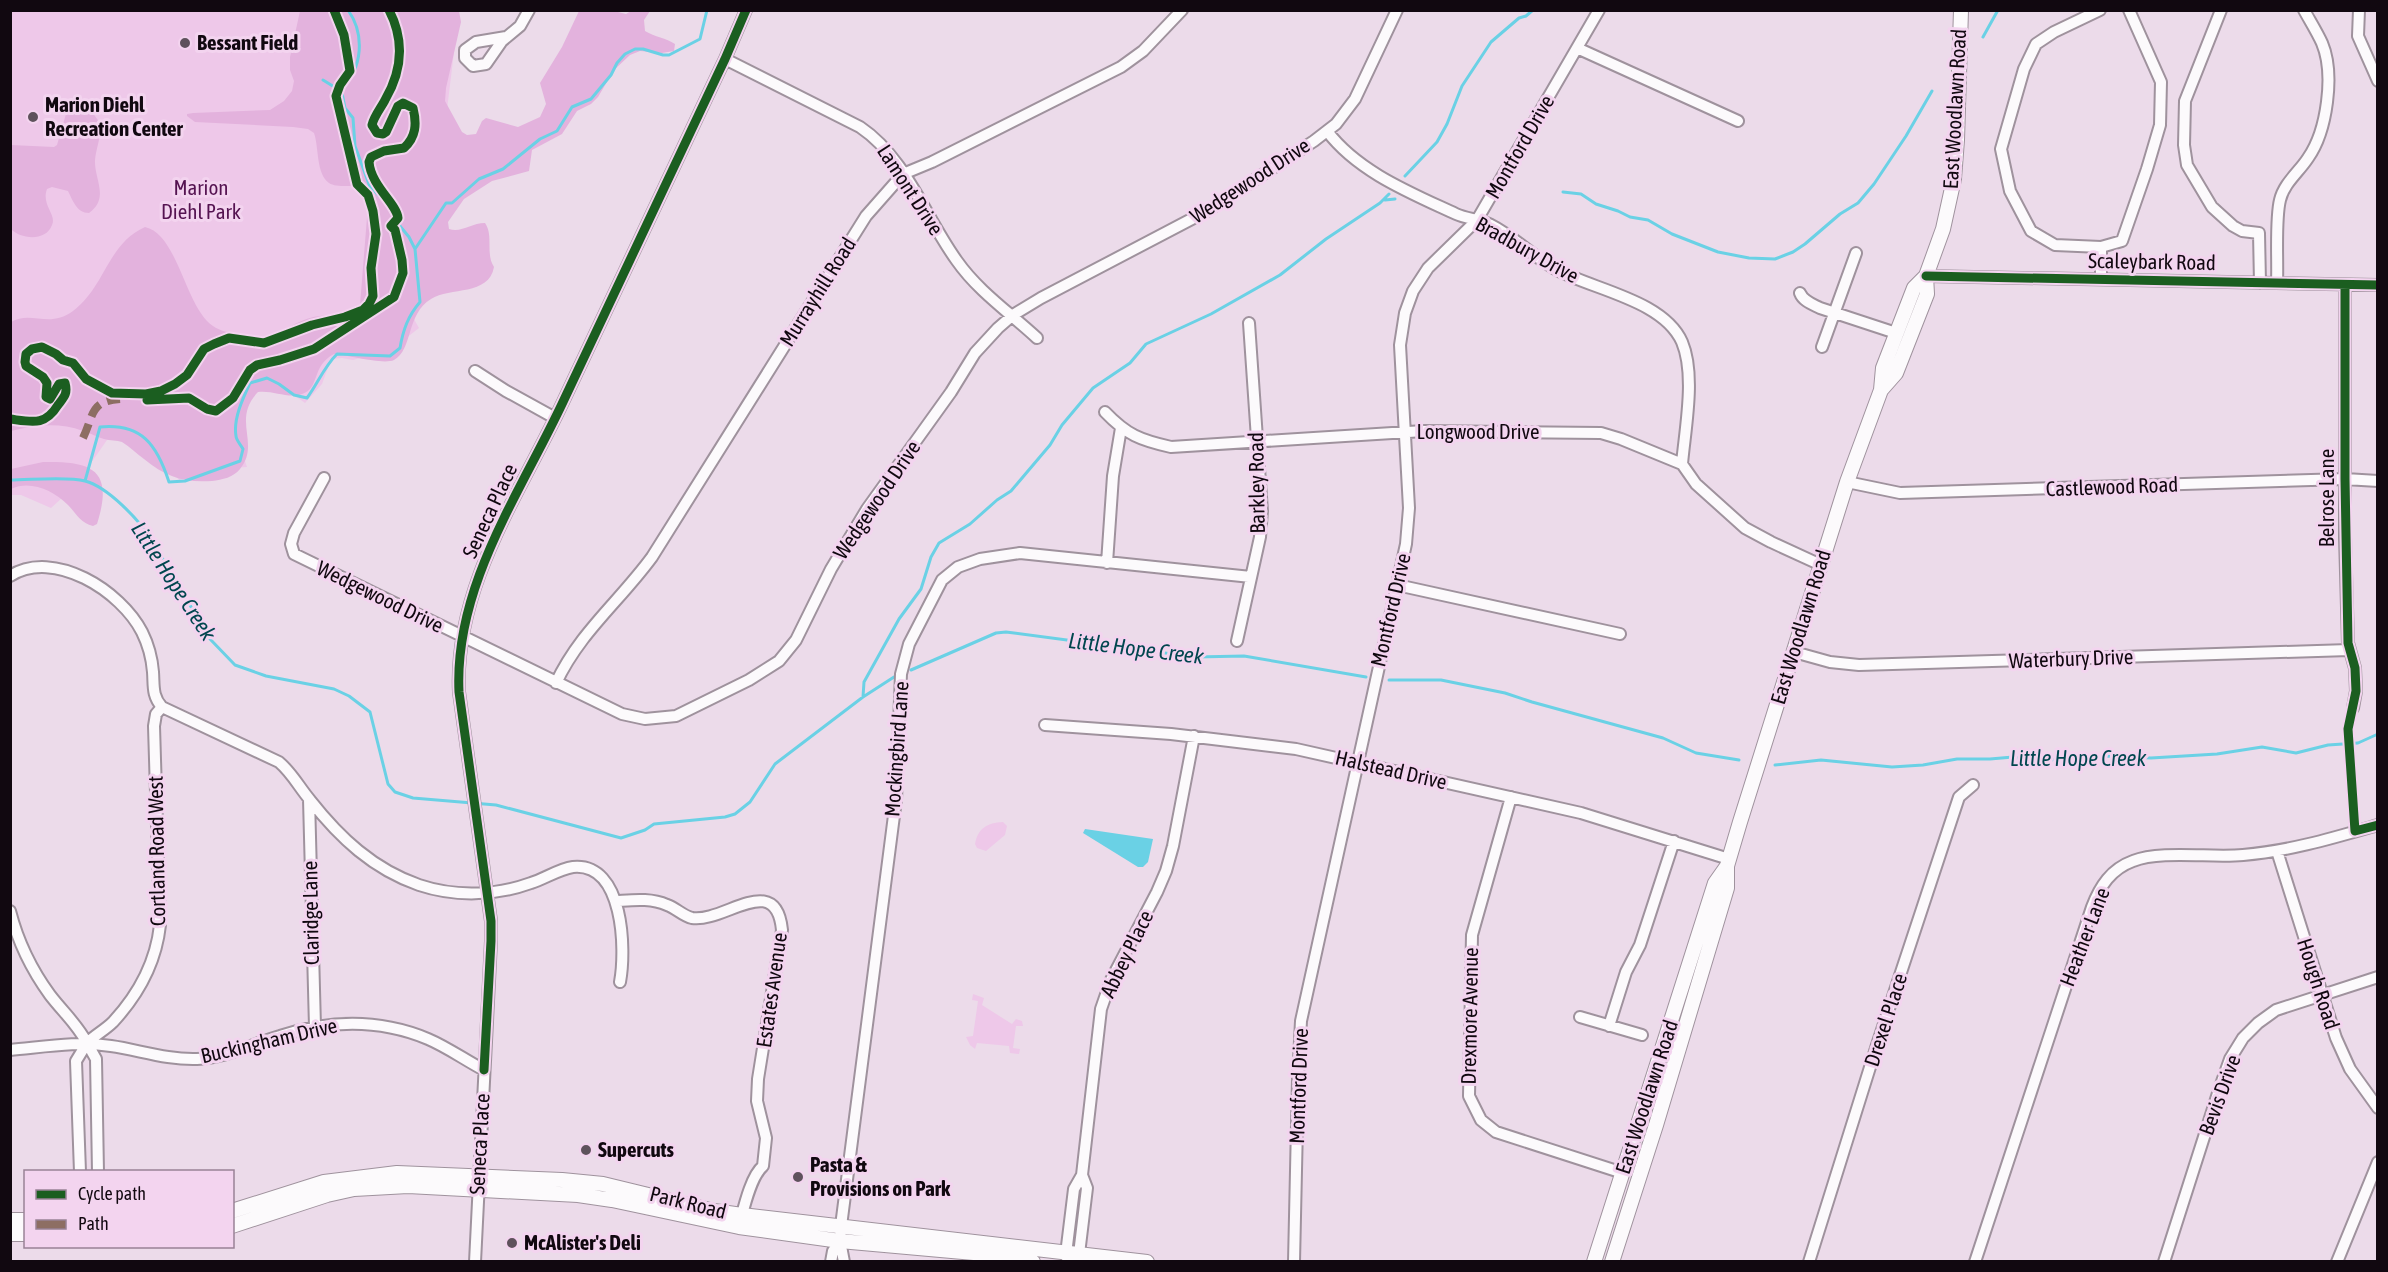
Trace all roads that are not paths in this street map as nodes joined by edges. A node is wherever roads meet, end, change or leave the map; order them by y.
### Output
1 (529, 10) edge
2 (746, 10) edge
3 (1182, 10) edge
4 (1397, 10) edge
5 (1599, 10) edge
6 (1961, 10) edge
7 (2100, 10) edge
8 (2129, 10) edge
9 (2221, 10) edge
10 (2304, 10) edge
11 (2359, 10) edge
12 (506, 38) dead end
13 (1577, 48) junction
14 (725, 59) junction
15 (2378, 81) edge
16 (1738, 121) dead end
17 (1327, 131) junction
18 (903, 174) junction
19 (1477, 219) junction
20 (2101, 247) junction
21 (1856, 253) dead end
22 (1926, 276) junction
23 (2101, 279) junction
24 (2260, 283) junction
25 (2277, 283) junction
26 (2345, 285) junction
27 (2378, 285) edge
28 (1800, 292) dead end
29 (1835, 313) junction
30 (1013, 315) junction
31 (1249, 323) dead end
32 (1896, 333) junction
33 (1037, 338) dead end
34 (1822, 347) dead end
35 (475, 371) dead end
36 (1881, 390) junction
37 (1105, 412) dead end
38 (555, 418) junction
39 (1120, 428) junction
40 (1406, 432) junction
41 (1257, 441) junction
42 (1682, 464) junction
43 (324, 478) dead end
44 (2345, 478) junction
45 (2378, 481) edge
46 (1847, 482) junction
47 (1107, 563) junction
48 (1821, 565) junction
49 (10, 576) edge
50 (1251, 577) junction
51 (1397, 585) junction
52 (1620, 634) dead end
53 (462, 637) junction
54 (1237, 641) dead end
55 (2349, 650) junction
56 (1794, 652) junction
57 (556, 683) junction
58 (162, 707) junction
59 (2353, 708) dead end
60 (1045, 725) dead end
61 (1194, 736) junction
62 (1357, 763) junction
63 (1973, 785) dead end
64 (1511, 797) junction
65 (309, 799) junction
66 (2378, 825) edge
67 (1674, 841) junction
68 (2277, 851) junction
69 (1728, 863) junction
70 (487, 893) junction
71 (617, 901) junction
72 (10, 911) edge
73 (2378, 977) edge
74 (620, 982) dead end
75 (2321, 994) junction
76 (1580, 1017) dead end
77 (1609, 1026) junction
78 (315, 1027) junction
79 (1641, 1035) dead end
80 (87, 1043) junction
81 (10, 1050) edge
82 (484, 1070) junction
83 (2378, 1108) edge
84 (2378, 1162) edge
85 (80, 1170) edge
86 (98, 1170) edge
87 (1623, 1173) junction
88 (478, 1183) junction
89 (234, 1210) edge
90 (740, 1221) junction
91 (234, 1225) edge
92 (841, 1226) junction
93 (840, 1241) junction
94 (1072, 1257) edge
95 (475, 1262) edge
96 (831, 1262) edge
97 (844, 1262) edge
98 (1033, 1262) edge
99 (1147, 1262) edge
100 (1294, 1262) edge
101 (1594, 1262) edge
102 (1612, 1262) edge
103 (1809, 1262) edge
104 (1975, 1262) edge
105 (2164, 1262) edge
106 (2337, 1262) edge

1 - 12 street
2 - 14 street, Seneca Place
3 - 18 street, Murrayhill Road
4 - 17 street, Wedgewood Drive
5 - 13 street, Montford Drive
6 - 22 main road, East Woodlawn Road
7 - 20 street
8 - 20 street
9 - 24 street
10 - 25 street
11 - 15 street
13 - 16 street
13 - 19 street, Montford Drive
14 - 18 street, Lamont Drive
14 - 38 street, Seneca Place
17 - 19 street, Bradbury Drive
17 - 30 street, Wedgewood Drive
18 - 30 street, Lamont Drive
18 - 57 street, Murrayhill Road
19 - 40 street, Montford Drive
19 - 42 street, Bradbury Drive
20 - 23 street
21 - 29 street
22 - 23 street, Scaleybark Road
22 - 32 main road, East Woodlawn Road
22 - 36 main road, East Woodlawn Road
23 - 24 street, Scaleybark Road
24 - 25 street, Scaleybark Road
25 - 26 street, Scaleybark Road
26 - 27 street, Scaleybark Road
26 - 44 street, Belrose Lane
28 - 29 street
29 - 32 street
29 - 34 street
30 - 33 street, Lamont Drive
30 - 57 street, Wedgewood Drive
31 - 41 street, Barkley Road
32 - 36 main road, East Woodlawn Road
35 - 38 street
36 - 46 main road, East Woodlawn Road
37 - 39 street, Longwood Drive
38 - 53 street, Seneca Place
39 - 41 street, Longwood Drive
39 - 47 street
40 - 41 street, Longwood Drive
40 - 42 street, Longwood Drive
40 - 51 street, Montford Drive
41 - 50 street, Barkley Road
42 - 48 street
43 - 53 street, Wedgewood Drive
44 - 45 street, Castlewood Road
44 - 46 street, Castlewood Road
44 - 55 street, Belrose Lane
46 - 48 main road, East Woodlawn Road
47 - 50 street, Mockingbird Lane
47 - 92 street, Mockingbird Lane
48 - 56 main road, East Woodlawn Road
49 - 58 street
50 - 54 street, Barkley Road
51 - 52 street
51 - 62 street, Montford Drive
53 - 57 street, Wedgewood Drive
53 - 70 street, Seneca Place
55 - 56 street, Waterbury Drive
55 - 59 street, Belrose Lane
56 - 69 main road, East Woodlawn Road
58 - 65 street
58 - 80 street, Cortland Road West
60 - 61 street, Halstead Drive
61 - 62 street, Halstead Drive
61 - 94 street, Abbey Place
62 - 64 street, Halstead Drive
62 - 100 street, Montford Drive
63 - 103 street, Drexel Place
64 - 67 street, Halstead Drive
64 - 87 street, Drexmore Avenue
65 - 70 street
65 - 78 street, Claridge Lane
66 - 68 street, Heather Lane
67 - 69 street, Halstead Drive
67 - 77 street
68 - 75 street, Hough Road
68 - 104 street, Heather Lane
69 - 87 main road, East Woodlawn Road
69 - 102 main road, East Woodlawn Road
70 - 71 street
70 - 82 street, Seneca Place
71 - 74 street
71 - 90 street, Estates Avenue
72 - 80 street
73 - 75 street, Bevis Drive
75 - 83 street, Hough Road
75 - 105 street, Bevis Drive
76 - 77 street
77 - 79 street
78 - 80 street, Buckingham Drive
78 - 82 street, Buckingham Drive
80 - 81 street, Buckingham Drive
80 - 85 street
80 - 86 street
82 - 88 street, Seneca Place
84 - 106 street
87 - 101 main road, East Woodlawn Road
88 - 89 main road, Park Road
88 - 90 main road, Park Road
88 - 91 main road, Park Road
88 - 95 street, Seneca Place
90 - 92 main road, Park Road
90 - 93 main road, Park Road
92 - 93 street, Mockingbird Lane
92 - 94 main road, Park Road
93 - 96 street, Mockingbird Lane
93 - 97 street, Mockingbird Lane
93 - 98 main road, Park Road
94 - 99 main road, Park Road

